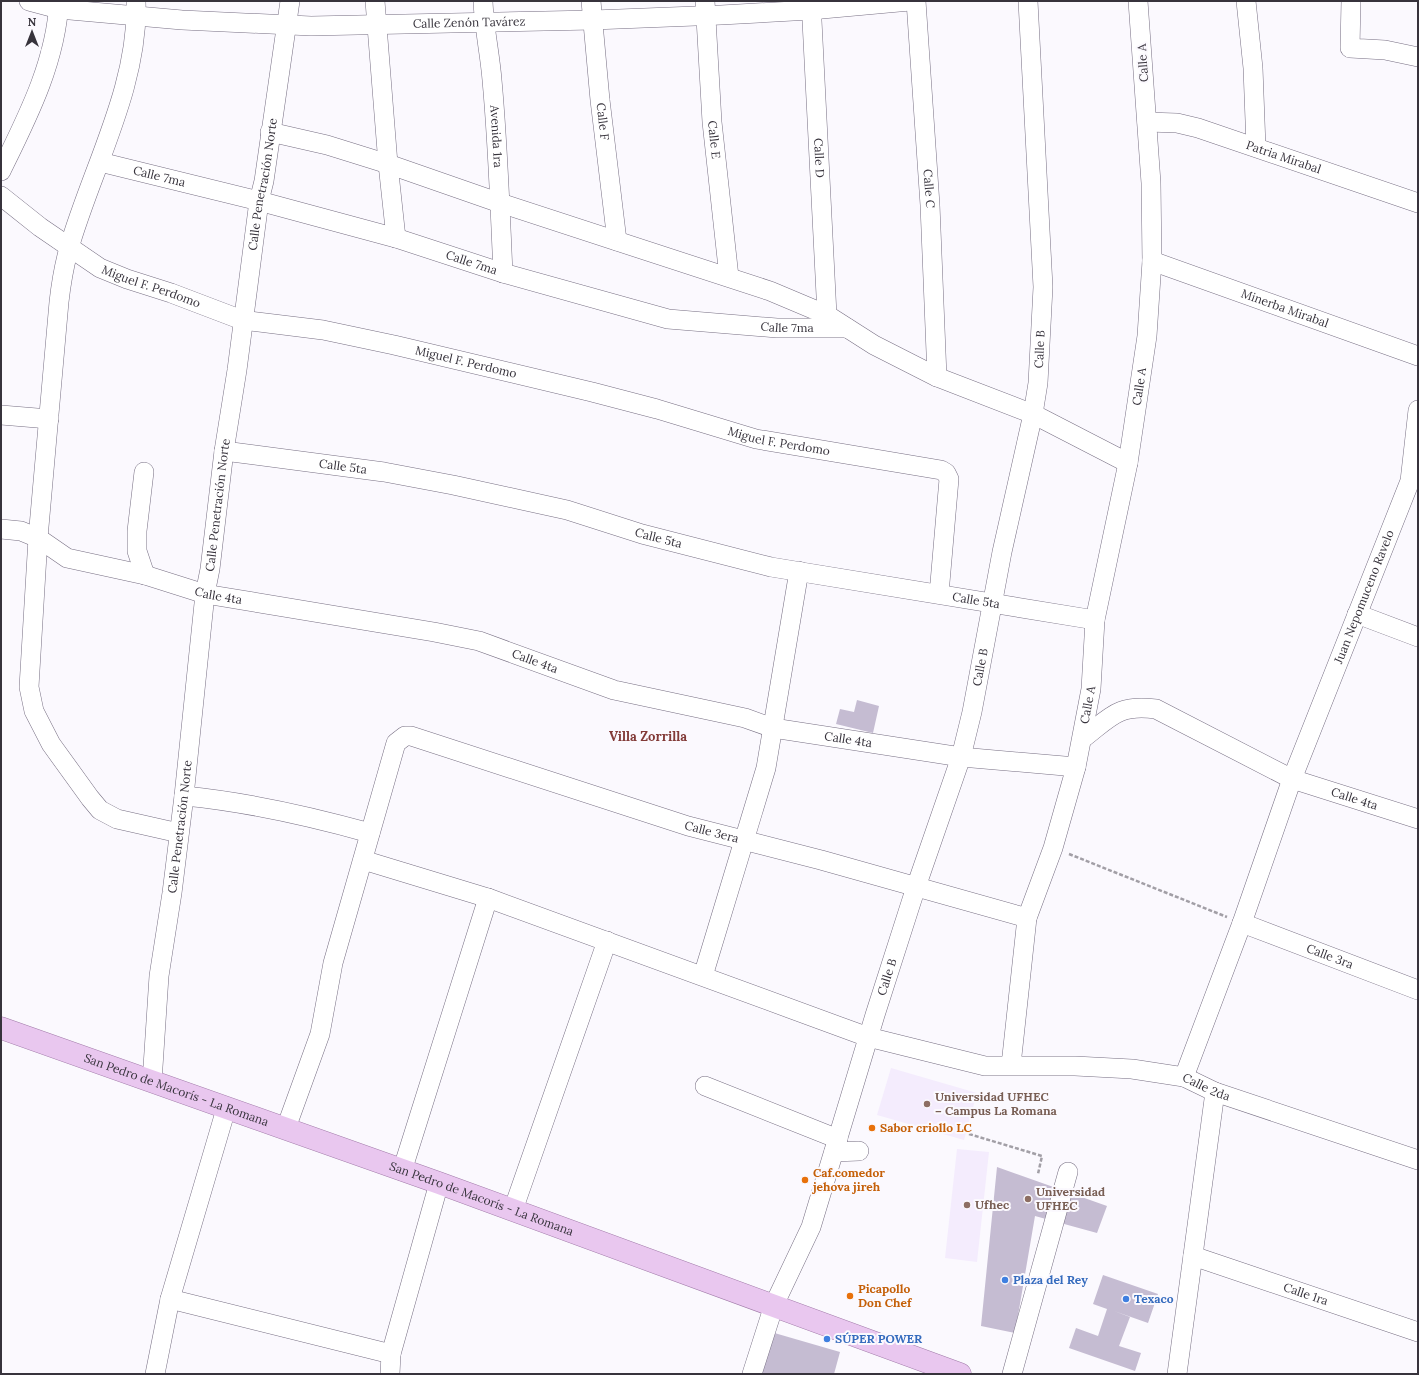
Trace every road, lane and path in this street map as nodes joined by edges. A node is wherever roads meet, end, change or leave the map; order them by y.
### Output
1 (30, 1) edge
2 (290, 1) edge
3 (375, 1) edge
4 (483, 1) edge
5 (591, 1) edge
6 (910, 1) edge
7 (916, 1) edge
8 (1028, 1) edge
9 (1138, 1) edge
10 (1246, 1) edge
11 (1351, 1) edge
12 (59, 5) edge
13 (811, 5) edge
14 (705, 8) edge
15 (136, 9) edge
16 (592, 20) junction
17 (484, 21) junction
18 (377, 23) junction
19 (287, 25) junction
20 (1418, 58) edge
21 (1147, 122) junction
22 (270, 132) junction
23 (1256, 147) junction
24 (100, 162) junction
25 (388, 164) junction
26 (1, 171) edge
27 (1, 196) edge
28 (259, 201) junction
29 (500, 203) junction
30 (1418, 203) edge
31 (396, 238) junction
32 (617, 241) junction
33 (69, 246) junction
34 (1152, 261) junction
35 (503, 273) junction
36 (729, 277) junction
37 (827, 315) junction
38 (242, 320) junction
39 (848, 328) junction
40 (1418, 356) edge
41 (937, 377) junction
42 (1418, 410) edge
43 (1033, 414) junction
44 (1, 415) edge
45 (49, 420) junction
46 (224, 451) junction
47 (1128, 463) junction
48 (144, 472) dead end
49 (1414, 483) edge
50 (1, 529) edge
51 (38, 538) junction
52 (799, 571) junction
53 (145, 575) junction
54 (205, 594) junction
55 (939, 594) junction
56 (992, 602) junction
57 (1357, 614) junction
58 (1095, 620) junction
59 (1418, 636) edge
60 (773, 728) junction
61 (1082, 739) junction
62 (961, 757) junction
63 (1076, 767) junction
64 (1292, 779) junction
65 (184, 796) junction
66 (1418, 819) edge
67 (179, 833) junction
68 (370, 833) junction
69 (744, 841) junction
70 (1053, 848) junction
71 (363, 860) junction
72 (916, 886) junction
73 (488, 898) junction
74 (1027, 918) junction
75 (1242, 923) junction
76 (607, 941) junction
77 (703, 976) junction
78 (1418, 990) edge
79 (1, 1028) edge
80 (868, 1037) junction
81 (1011, 1065) junction
82 (1184, 1077) junction
83 (152, 1082) junction
84 (704, 1086) dead end
85 (1215, 1092) junction
86 (226, 1108) junction
87 (286, 1128) junction
88 (969, 1134) dead end
89 (836, 1145) junction
90 (858, 1152) dead end
91 (1418, 1160) edge
92 (402, 1171) junction
93 (1068, 1172) dead end
94 (1038, 1174) dead end
95 (439, 1183) junction
96 (513, 1210) junction
97 (1193, 1256) junction
98 (170, 1299) junction
99 (774, 1305) junction
100 (1418, 1332) edge
101 (391, 1354) junction
102 (154, 1374) edge
103 (390, 1374) edge
104 (752, 1374) edge
105 (960, 1374) edge
106 (1012, 1374) edge
107 (1177, 1374) edge

1 - 12 street, Calle Zenón Tavárez
2 - 19 street, Calle Penetración Norte
3 - 18 street
4 - 17 street, Avenida 1ra
5 - 16 street, Calle F
6 - 13 street, Calle Zenón Tavárez
7 - 41 street, Calle C
8 - 43 street, Calle B
9 - 21 street, Calle A
10 - 23 street
11 - 20 street
12 - 15 street, Calle Zenón Tavárez
12 - 26 street
13 - 14 street, Calle Zenón Tavárez
13 - 37 street, Calle D
14 - 16 street, Calle Zenón Tavárez
14 - 36 street, Calle E
15 - 19 street, Calle Zenón Tavárez
15 - 24 street
16 - 17 street, Calle Zenón Tavárez
16 - 32 street, Calle F
17 - 18 street, Calle Zenón Tavárez
17 - 29 street, Avenida 1ra
18 - 19 street, Calle Zenón Tavárez
18 - 25 street
19 - 22 street, Calle Penetración Norte
21 - 23 street, Patria Mirabal
21 - 34 street, Calle A
22 - 25 street
22 - 28 street, Calle Penetración Norte
23 - 30 street, Patria Mirabal
24 - 28 street, Calle 7ma
24 - 33 street
25 - 29 street
25 - 31 street
27 - 33 street, Miguel F. Perdomo
28 - 31 street, Calle 7ma
28 - 38 street, Calle Penetración Norte
29 - 32 street
29 - 35 street, Avenida 1ra
31 - 35 street, Calle 7ma
32 - 36 street
33 - 38 street, Miguel F. Perdomo
33 - 45 street
34 - 40 street, Minerba Mirabal
34 - 47 street, Calle A
35 - 39 street, Calle 7ma
36 - 37 street
37 - 39 street
38 - 46 street, Calle Penetración Norte
38 - 55 street, Miguel F. Perdomo
39 - 41 street
41 - 43 street
42 - 49 street, Juan Nepomuceno Ravelo
43 - 47 street
43 - 56 street, Calle B
44 - 45 street
45 - 51 street
46 - 52 street, Calle 5ta
46 - 54 street, Calle Penetración Norte
47 - 58 street, Calle A
48 - 53 street
49 - 57 street, Juan Nepomuceno Ravelo
50 - 51 street, Calle 4ta
51 - 53 street, Calle 4ta
51 - 67 street
52 - 55 street, Calle 5ta
52 - 60 street
53 - 54 street, Calle 4ta
54 - 60 street, Calle 4ta
54 - 65 street, Calle Penetración Norte
55 - 56 street, Calle 5ta
56 - 58 street, Calle 5ta
56 - 62 street, Calle B
57 - 59 street
57 - 64 street, Juan Nepomuceno Ravelo
58 - 61 street, Calle A
60 - 62 street, Calle 4ta
60 - 69 street
61 - 63 street, Calle A
61 - 64 street, Calle 4ta
62 - 63 street, Calle 4ta
62 - 72 street, Calle B
63 - 70 street, Calle A
64 - 66 street, Calle 4ta
64 - 75 street, Juan Nepomuceno Ravelo
65 - 67 street, Calle Penetración Norte
65 - 68 street
67 - 83 street, Calle Penetración Norte
68 - 69 street, Calle 3era
68 - 71 street
69 - 72 street, Calle 3era
69 - 77 street
70 - 74 street, Calle A
70 - 75 path
71 - 73 street, Calle 2da
71 - 87 street
72 - 74 street, Calle 3era
72 - 80 street, Calle B
73 - 76 street, Calle 2da
73 - 92 street
74 - 81 street, Calle A
75 - 78 street, Calle 3ra
75 - 82 street, Juan Nepomuceno Ravelo
76 - 77 street, Calle 2da
76 - 96 street
77 - 80 street, Calle 2da
79 - 83 main road, San Pedro de Macorís - La Romana
80 - 81 street, Calle 2da
80 - 89 street, Calle B
81 - 82 street, Calle 2da
82 - 85 street, Calle 2da
83 - 86 main road, San Pedro de Macorís - La Romana
84 - 89 street
85 - 91 street, Calle 2da
85 - 97 street
86 - 87 main road, San Pedro de Macorís - La Romana
86 - 98 street
87 - 92 main road, San Pedro de Macorís - La Romana
88 - 94 path
89 - 90 street
89 - 99 street, Calle B
92 - 95 main road, San Pedro de Macorís - La Romana
93 - 106 street
95 - 96 main road, San Pedro de Macorís - La Romana
95 - 101 street
96 - 99 main road, San Pedro de Macorís - La Romana
97 - 100 street, Calle 1ra
97 - 107 street
98 - 101 street
98 - 102 street
99 - 104 street, Calle B
99 - 105 main road, San Pedro de Macorís - La Romana
101 - 103 street

